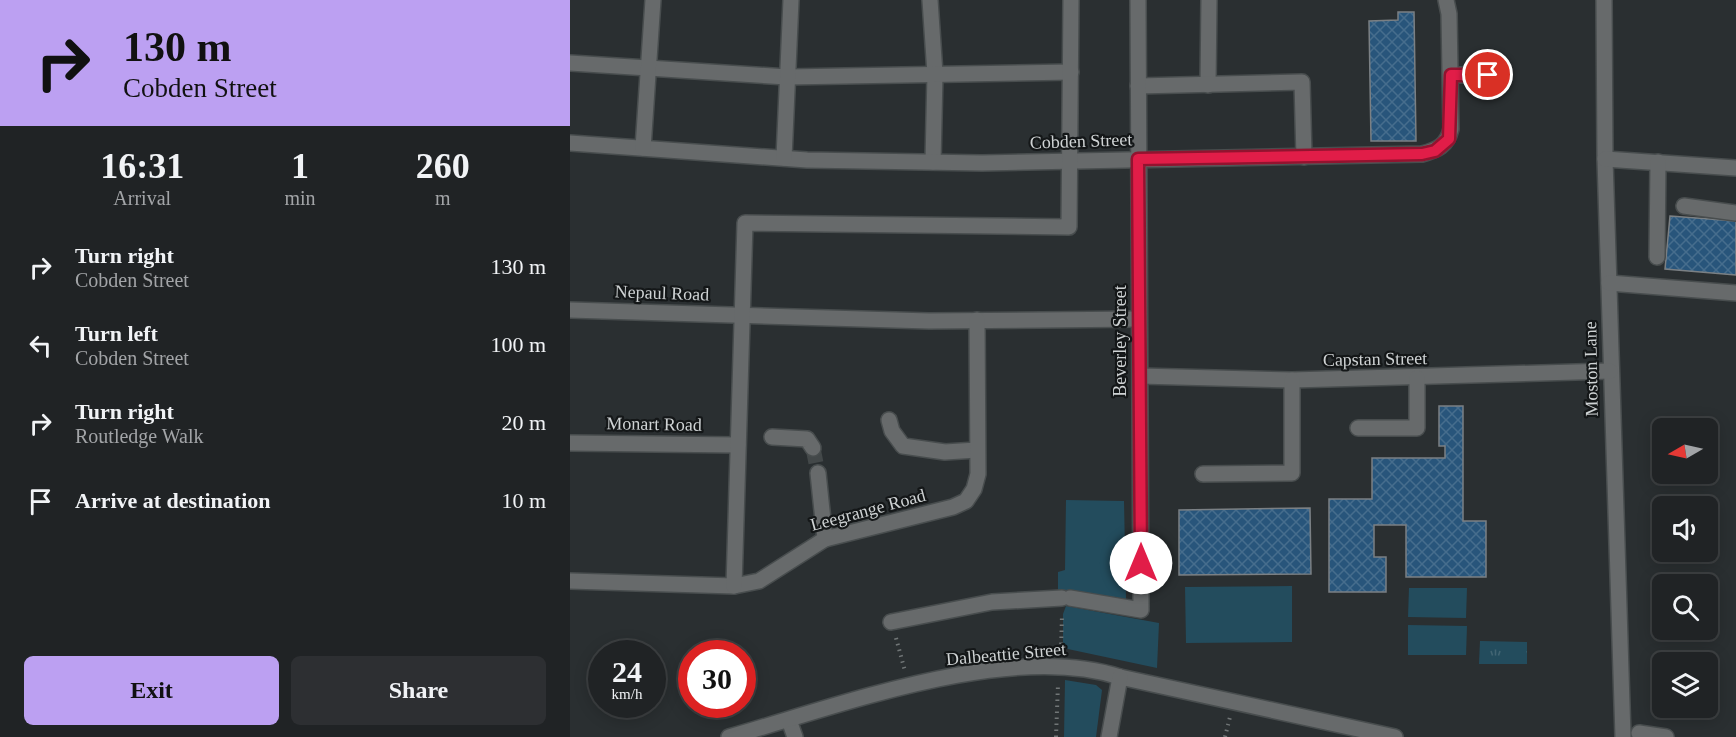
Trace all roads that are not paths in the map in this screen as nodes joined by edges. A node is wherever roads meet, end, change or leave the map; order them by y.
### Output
1 (653, 0) edge
2 (791, 0) edge
3 (930, 0) edge
4 (1071, 0) edge
5 (1138, 0) edge
6 (1209, 0) edge
7 (1446, 0) edge
8 (1604, 0) edge
9 (570, 63) edge
10 (649, 68) junction
11 (1071, 72) junction
12 (935, 74) junction
13 (1451, 75) junction
14 (1488, 75) dead end
15 (788, 77) junction
16 (1208, 85) junction
17 (1138, 86) junction
18 (570, 143) edge
19 (644, 148) junction
20 (1304, 157) junction
21 (784, 158) junction
22 (1138, 159) junction
23 (1605, 159) junction
24 (1071, 160) junction
25 (933, 162) junction
26 (1658, 162) junction
27 (1736, 168) edge
28 (1684, 206) dead end
29 (1736, 213) edge
30 (1657, 257) dead end
31 (1609, 283) junction
32 (1736, 293) edge
33 (570, 310) edge
34 (747, 315) junction
35 (1139, 319) junction
36 (977, 320) junction
37 (1610, 371) junction
38 (1140, 376) junction
39 (1417, 378) junction
40 (1292, 380) junction
41 (889, 420) dead end
42 (1358, 428) dead end
43 (772, 437) dead end
44 (570, 443) edge
45 (738, 445) junction
46 (813, 448) dead end
47 (977, 450) junction
48 (818, 472) tunnel mouth
49 (1203, 474) dead end
50 (825, 539) junction
51 (570, 581) edge
52 (734, 586) junction
53 (891, 622) road end
54 (1120, 677) junction
55 (789, 720) junction
56 (1639, 733) dead end
57 (729, 737) edge
58 (795, 737) edge
59 (1108, 737) edge
60 (1395, 737) edge
61 (1623, 737) edge
62 (1665, 737) edge

1 - 10 street
2 - 15 street
3 - 12 street
4 - 11 street
5 - 17 street, Beverley Street
6 - 16 street
7 - 13 street, Cobden Street
8 - 23 street, Moston Lane
9 - 10 street
10 - 15 street
10 - 19 street
11 - 12 street
11 - 24 street
12 - 15 street
12 - 25 street
13 - 14 street
13 - 20 street, Cobden Street
15 - 21 street
16 - 17 street
16 - 20 street
17 - 22 street, Beverley Street
18 - 19 street, Cobden Street
19 - 21 street, Cobden Street
20 - 22 street, Cobden Street
21 - 25 street, Cobden Street
22 - 24 street, Cobden Street
22 - 35 street, Beverley Street
23 - 26 street
23 - 31 street, Moston Lane
24 - 25 street, Cobden Street
24 - 34 street
26 - 27 street
26 - 30 street
28 - 29 street
31 - 32 street
31 - 37 street, Moston Lane
33 - 34 street, Nepaul Road
34 - 36 street, Nepaul Road
34 - 45 street
35 - 36 street, Nepaul Road
35 - 38 street, Beverley Street
36 - 47 street, Leegrange Road
37 - 39 street, Capstan Street
37 - 61 street, Moston Lane
38 - 40 street, Capstan Street
38 - 53 street, Beverley Street
39 - 40 street, Capstan Street
39 - 42 street
40 - 49 street
41 - 47 street
43 - 46 street
44 - 45 street, Monart Road
45 - 52 street
47 - 50 street, Leegrange Road
48 - 50 street
50 - 52 street, Leegrange Road
51 - 52 street, Leegrange Road
54 - 55 street, Dalbeattie Street
54 - 59 street
54 - 60 street, Dalbeattie Street
55 - 57 street, Dalbeattie Street
55 - 58 street
56 - 62 street

